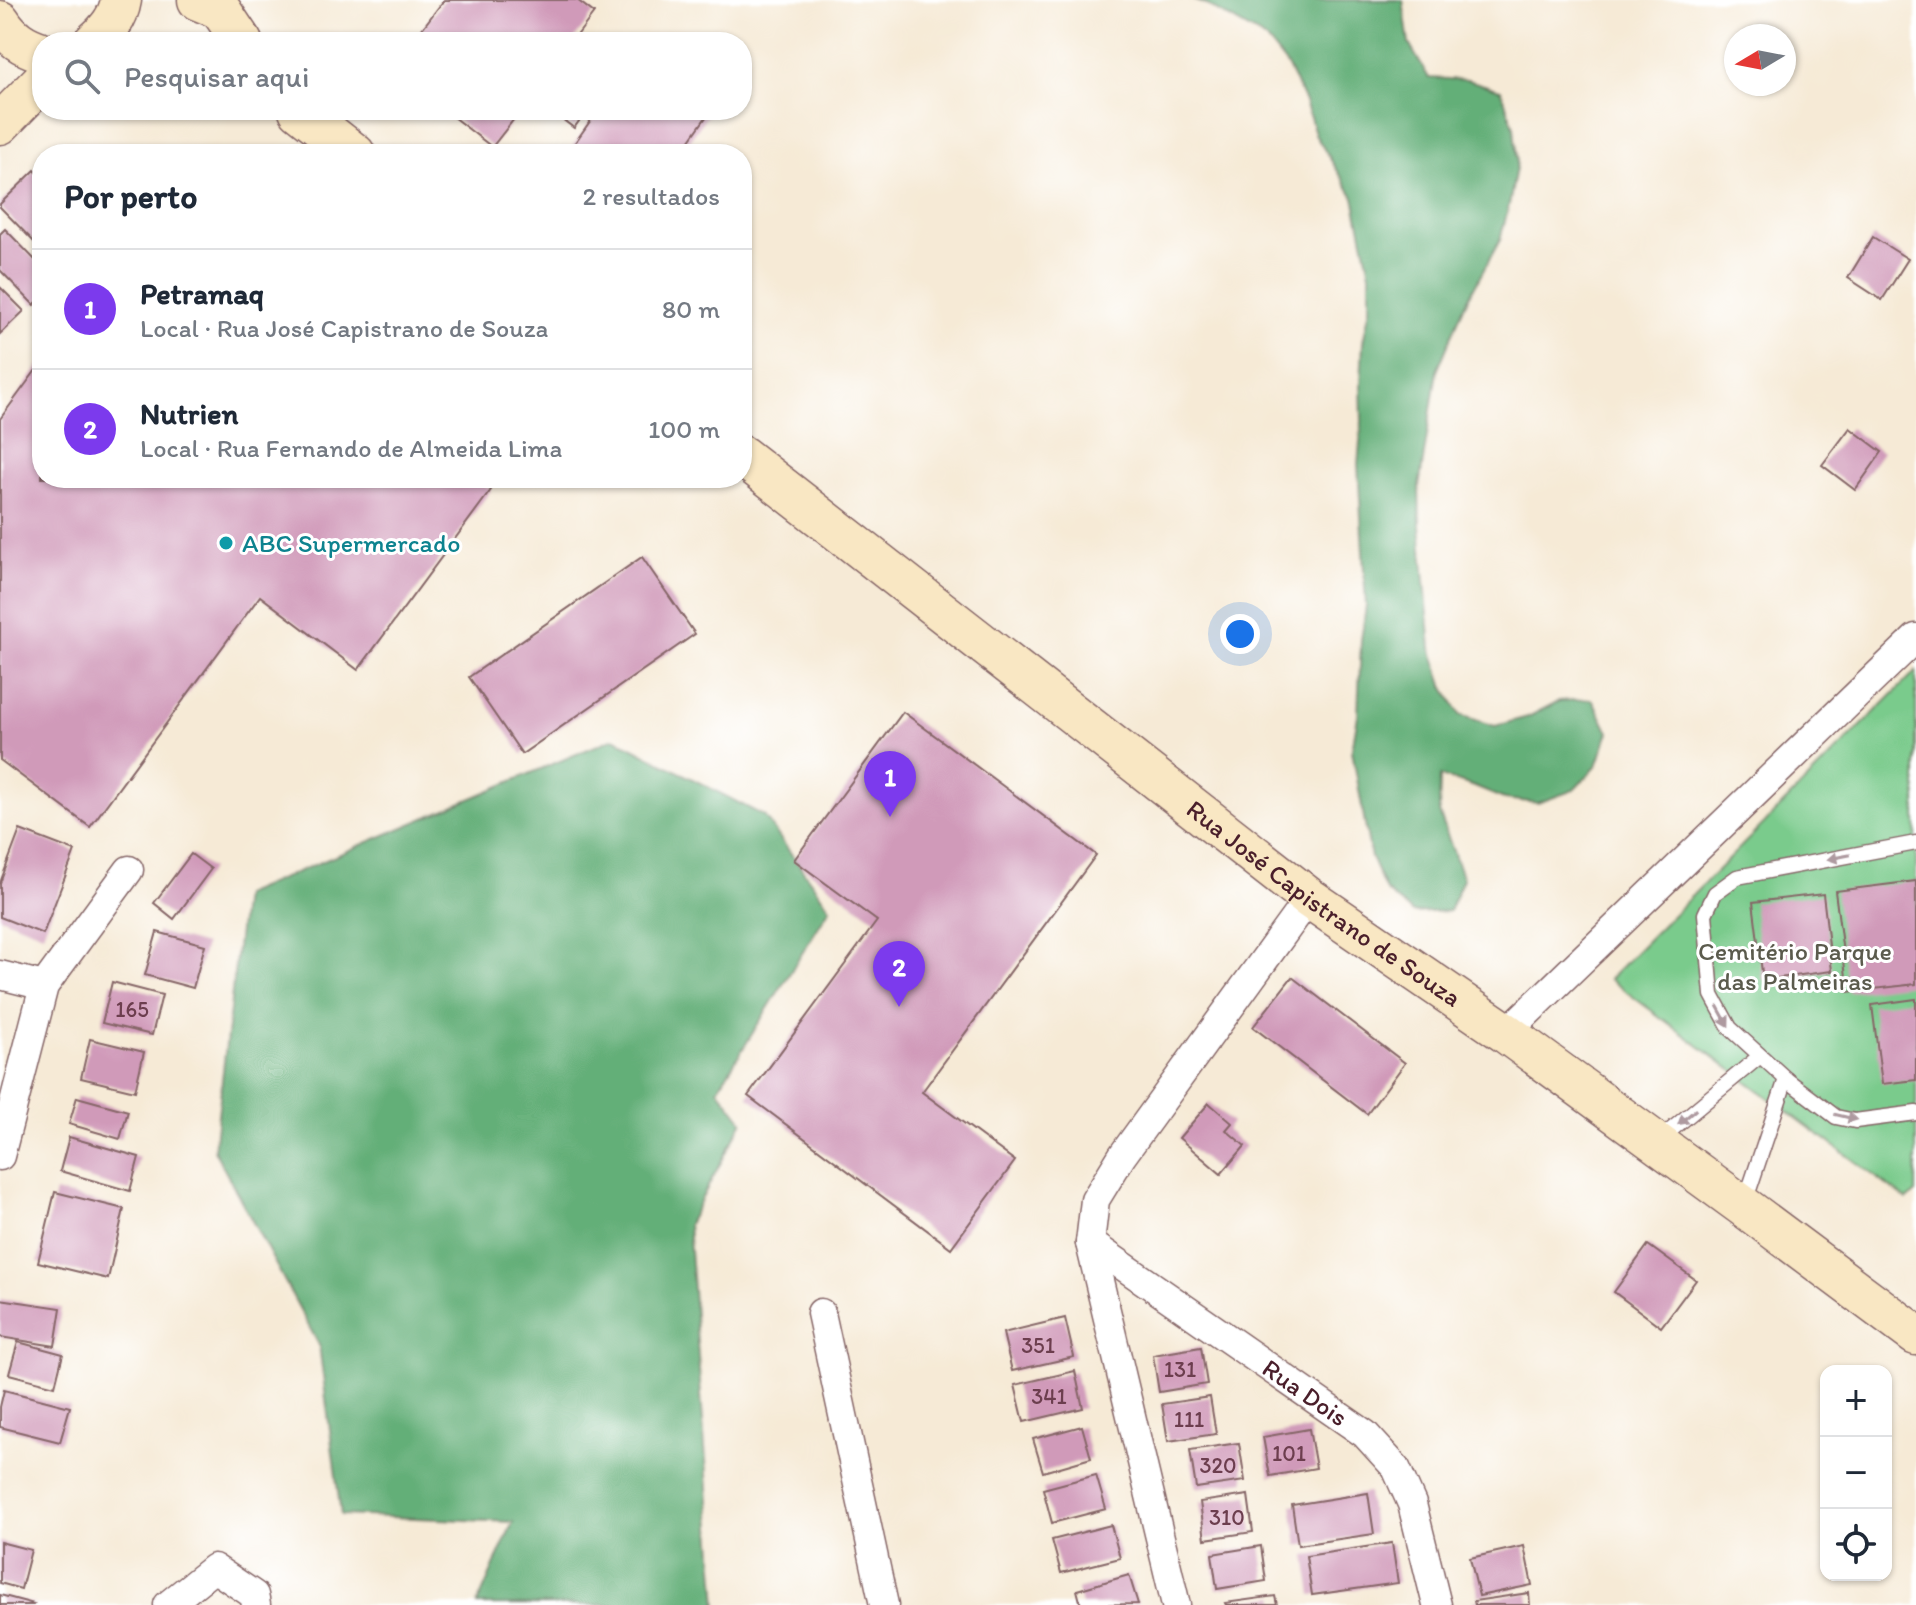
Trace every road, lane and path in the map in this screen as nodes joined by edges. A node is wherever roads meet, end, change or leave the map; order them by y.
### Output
1 (121, 0) edge
2 (198, 0) edge
3 (0, 21) edge
4 (106, 32) edge
5 (235, 32) edge
6 (32, 49) edge
7 (32, 91) edge
8 (312, 120) edge
9 (0, 124) edge
10 (342, 144) edge
11 (752, 464) edge
12 (1916, 638) edge
13 (1916, 843) edge
14 (129, 870) dead end
15 (1309, 898) junction
16 (0, 975) edge
17 (44, 986) junction
18 (1506, 1033) junction
19 (1760, 1056) junction
20 (1786, 1079) junction
21 (1916, 1113) edge
22 (1656, 1142) junction
23 (0, 1156) edge
24 (1743, 1206) junction
25 (1090, 1243) junction
26 (821, 1313) dead end
27 (1916, 1335) edge
28 (168, 1605) edge
29 (256, 1605) edge
30 (884, 1605) edge
31 (1176, 1605) edge
32 (1437, 1605) edge

1 - 4 main road
2 - 5 main road
3 - 6 main road
7 - 9 main road
8 - 10 main road
11 - 15 main road, Rua José Capistrano de Souza
12 - 18 street
13 -> 19 lane
14 - 17 street
15 - 18 main road, Rua José Capistrano de Souza
15 - 25 street
16 - 17 street
17 - 23 street
18 - 22 main road, Rua José Capistrano de Souza
19 - 20 lane
19 -> 22 lane
20 -> 21 lane
20 - 24 lane
22 - 24 main road, Rua José Capistrano de Souza
24 - 27 main road, Rua José Capistrano de Souza
25 - 31 street
25 - 32 street, Rua Dois
26 - 30 street
28 - 29 street

